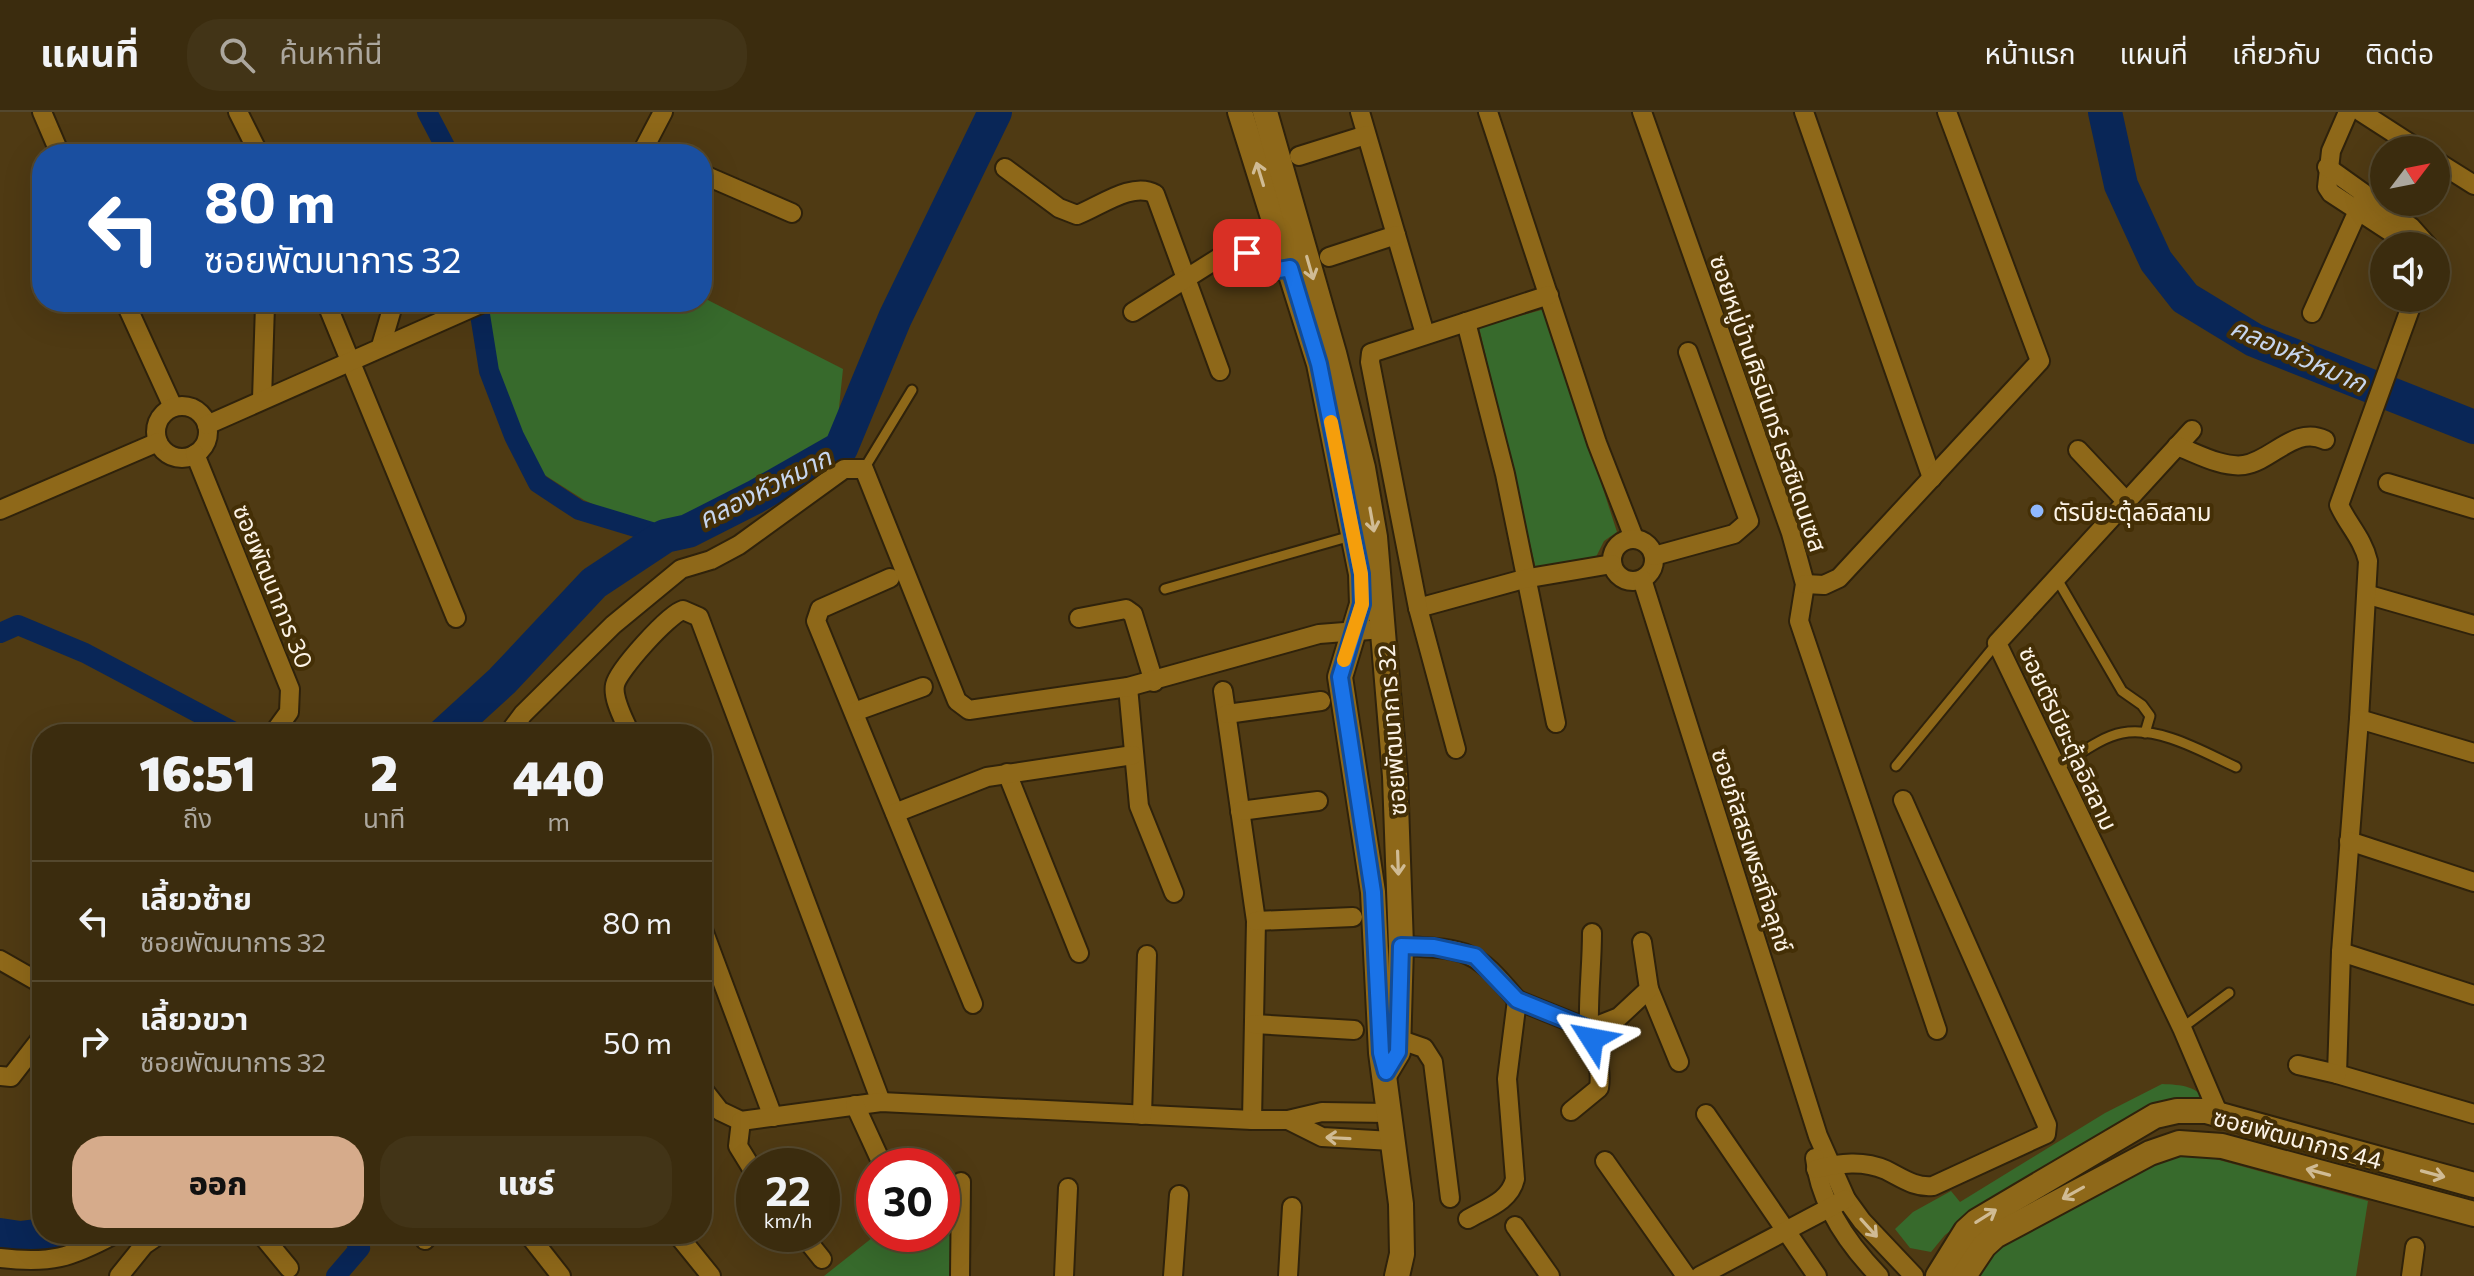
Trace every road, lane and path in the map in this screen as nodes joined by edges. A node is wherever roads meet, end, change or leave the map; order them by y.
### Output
1 (42, 112) edge
2 (238, 112) edge
3 (663, 112) edge
4 (1240, 112) edge
5 (1265, 112) edge
6 (1360, 112) edge
7 (1488, 112) edge
8 (1642, 112) edge
9 (1804, 112) edge
10 (1947, 112) edge
11 (2348, 112) edge
12 (2361, 112) edge
13 (1366, 135) junction
14 (2398, 136) edge
15 (56, 144) edge
16 (254, 144) edge
17 (650, 144) edge
18 (1299, 156) dead end
19 (1005, 168) dead end
20 (2450, 170) edge
21 (712, 178) edge
22 (2474, 185) edge
23 (2361, 203) junction
24 (792, 213) dead end
25 (2395, 232) edge
26 (2415, 232) edge
27 (1396, 235) junction
28 (1329, 257) dead end
29 (1290, 268) junction
30 (1185, 277) junction
31 (1549, 295) junction
32 (130, 312) edge
33 (265, 312) edge
34 (330, 312) edge
35 (391, 312) edge
36 (461, 312) edge
37 (1133, 312) dead end
38 (2409, 312) edge
39 (2312, 313) dead end
40 (1466, 322) junction
41 (1425, 334) junction
42 (381, 346) junction
43 (1688, 352) dead end
44 (350, 360) junction
45 (1220, 371) dead end
46 (912, 390) dead end
47 (262, 399) junction
48 (173, 407) junction
49 (207, 425) junction
50 (2192, 430) dead end
51 (2325, 440) dead end
52 (158, 442) junction
53 (2177, 446) junction
54 (2078, 450) dead end
55 (195, 454) junction
56 (864, 469) junction
57 (1932, 478) junction
58 (2388, 483) dead end
59 (2126, 501) junction
60 (2474, 509) edge
61 (0, 510) edge
62 (1354, 535) junction
63 (1634, 538) junction
64 (1654, 556) junction
65 (1612, 564) junction
66 (890, 578) dead end
67 (1524, 579) junction
68 (1642, 579) junction
69 (2057, 579) junction
70 (1805, 584) junction
71 (1165, 589) dead end
72 (2369, 595) junction
73 (1418, 608) junction
74 (456, 618) dead end
75 (1079, 618) dead end
76 (2474, 625) edge
77 (1383, 629) junction
78 (1354, 632) junction
79 (1997, 643) junction
80 (1154, 682) junction
81 (923, 687) dead end
82 (1128, 687) junction
83 (1223, 691) dead end
84 (1321, 701) dead end
85 (854, 712) junction
86 (1227, 714) junction
87 (2359, 719) junction
88 (1556, 723) dead end
89 (280, 724) edge
90 (516, 724) edge
91 (626, 724) edge
92 (2145, 733) junction
93 (1456, 749) dead end
94 (2474, 753) edge
95 (1133, 755) junction
96 (1896, 766) dead end
97 (2236, 767) dead end
98 (2056, 768) junction
99 (1007, 773) junction
100 (1903, 800) dead end
101 (1318, 801) dead end
102 (1240, 811) junction
103 (895, 813) junction
104 (2349, 841) junction
105 (2474, 882) edge
106 (1174, 893) dead end
107 (1353, 917) dead end
108 (1256, 921) junction
109 (1592, 933) dead end
110 (1642, 942) dead end
111 (1401, 946) junction
112 (2341, 952) junction
113 (1079, 953) dead end
114 (712, 954) edge
115 (1147, 955) dead end
116 (0, 960) edge
117 (32, 978) edge
118 (1649, 989) junction
119 (2229, 993) dead end
120 (2474, 995) edge
121 (1517, 1000) junction
122 (973, 1004) dead end
123 (1254, 1024) junction
124 (2182, 1028) junction
125 (1589, 1029) junction
126 (1354, 1030) dead end
127 (1937, 1030) dead end
128 (1398, 1039) junction
129 (32, 1050) edge
130 (1679, 1062) dead end
131 (2298, 1065) dead end
132 (1386, 1072) junction
133 (2337, 1074) junction
134 (0, 1076) edge
135 (712, 1101) edge
136 (881, 1102) junction
137 (855, 1105) junction
138 (1571, 1111) dead end
139 (1388, 1113) junction
140 (1706, 1114) dead end
141 (2474, 1114) edge
142 (1142, 1115) junction
143 (2219, 1115) junction
144 (773, 1117) junction
145 (1252, 1120) junction
146 (1288, 1120) junction
147 (741, 1121) junction
148 (1392, 1141) junction
149 (739, 1148) edge
150 (875, 1148) edge
151 (1605, 1161) dead end
152 (1825, 1167) junction
153 (961, 1182) dead end
154 (2474, 1185) edge
155 (1068, 1188) dead end
156 (1179, 1195) dead end
157 (1450, 1198) dead end
158 (1846, 1199) junction
159 (1292, 1207) dead end
160 (1829, 1208) junction
161 (2474, 1214) edge
162 (1468, 1219) dead end
163 (1515, 1226) dead end
164 (1786, 1231) junction
165 (93, 1244) edge
166 (151, 1244) edge
167 (269, 1244) edge
168 (536, 1244) edge
169 (685, 1244) edge
170 (2415, 1247) dead end
171 (816, 1252) edge
172 (0, 1258) edge
173 (822, 1259) dead end
174 (289, 1268) dead end
175 (126, 1272) edge
176 (561, 1276) edge
177 (711, 1276) edge
178 (960, 1276) edge
179 (1064, 1276) edge
180 (1173, 1276) edge
181 (1288, 1276) edge
182 (1397, 1276) edge
183 (1550, 1276) edge
184 (1686, 1276) edge
185 (1700, 1276) edge
186 (1817, 1276) edge
187 (1879, 1276) edge
188 (1914, 1276) edge
189 (1938, 1276) edge
190 (1964, 1276) edge
191 (2411, 1276) edge

1 - 15 street
2 - 16 street
3 - 17 street
29 -> 4 street, ซอยพัฒนาการ 32
5 -> 77 street, ซอยพัฒนาการ 32
6 - 13 street
7 - 31 street
8 - 70 street, ซอยหมู่บ้านศิรนินทร์ เรสซิเดนเซส
9 - 57 street
10 - 57 street
11 - 23 street
12 - 14 street
13 - 18 street
13 - 27 street
19 - 30 street
20 - 22 street
21 - 24 street
23 - 25 street
23 - 26 street
23 - 39 street
27 - 28 street
27 - 41 street
29 - 30 street
29 - 62 street, ซอยพัฒนาการ 32
30 - 37 street
30 - 45 street
31 - 40 street
31 - 63 street
32 - 48 street
33 - 47 street
34 - 44 street
35 - 42 street
36 - 42 street
38 - 72 street
40 - 41 street
40 - 67 street
41 - 73 street
42 - 44 street
43 - 64 street
44 - 47 street
44 - 74 street
46 - 56 lane
47 - 49 street
48 - 49 street
48 - 52 street
49 - 55 street
50 - 53 street, ซอยตัรบียะตุ้ลอิสลาม
51 - 53 street
52 - 55 street
52 - 61 street
53 - 59 street, ซอยตัรบียะตุ้ลอิสลาม
54 - 59 street
55 - 89 street, ซอยพัฒนาการ 30
56 - 82 street
56 - 90 street
57 - 70 street
58 - 60 street
59 - 69 street, ซอยตัรบียะตุ้ลอิสลาม
62 - 71 lane
62 - 78 street, ซอยพัฒนาการ 32
63 - 64 street
63 - 65 street
64 - 68 street
65 - 67 street
65 - 68 street
66 - 85 street
67 - 73 street
67 - 88 street
68 - 152 street, ซอยภัสสรเพรสทีจลุกซ์
69 - 79 street, ซอยตัรบียะตุ้ลอิสลาม
69 - 92 lane
70 - 127 street, ซอยหมู่บ้านศิรนินทร์ เรสซิเดนเซส
72 - 76 street
72 - 87 street
73 - 93 street
75 - 80 street
77 - 78 street
77 -> 111 street, ซอยพัฒนาการ 32
78 - 80 street
78 - 132 street, ซอยพัฒนาการ 32
79 - 96 lane
79 - 98 street, ซอยตัรบียะตุ้ลอิสลาม
80 - 82 street
81 - 85 street
82 - 95 street
83 - 86 street
84 - 86 street
85 - 103 street
86 - 102 street
87 - 94 street
87 - 104 street
91 - 136 street
92 - 97 lane
92 - 98 lane
95 - 99 street
95 - 106 street
98 - 124 street, ซอยตัรบียะตุ้ลอิสลาม
99 - 103 street
99 - 113 street
100 - 152 street
101 - 102 street
102 - 108 street
103 - 122 street
104 - 105 street
104 - 112 street
107 - 108 street
108 - 123 street
109 - 125 street
110 - 118 street
111 - 121 street
111 - 128 street, ซอยพัฒนาการ 32
112 - 120 street
112 - 133 street
114 - 144 street
115 - 142 street
116 - 117 street
118 - 125 street
118 - 130 street
119 - 124 lane
121 - 125 street
121 - 162 street
123 - 126 street
123 - 145 street
124 - 143 street, ซอยตัรบียะตุ้ลอิสลาม
125 - 138 street
128 - 132 street, ซอยพัฒนาการ 32
128 - 157 street
129 - 134 street
131 - 133 street
132 - 139 street, ซอยพัฒนาการ 32
133 - 141 street
135 - 147 street
136 - 137 street
136 - 142 street
137 - 144 street
137 - 150 street
139 - 146 street
139 - 148 street, ซอยพัฒนาการ 32
140 - 164 street
142 - 145 street
143 -> 154 street, ซอยพัฒนาการ 44
189 -> 143 street, ซอยพัฒนาการ 44
144 - 147 street
145 - 146 street
148 -> 146 street
147 - 149 street
148 - 182 street, ซอยพัฒนาการ 32
151 - 184 street
152 - 158 street, ซอยภัสสรเพรสทีจลุกซ์
152 - 160 street, ซอยภัสสรเพรสทีจลุกซ์
153 - 178 street
155 - 179 street
156 - 180 street
158 - 160 street
158 -> 188 street, ซอยภัสสรเพรสทีจลุกซ์
159 - 181 street
160 - 164 street
160 - 187 street, ซอยภัสสรเพรสทีจลุกซ์
161 -> 190 street, ซอยพัฒนาการ 44
163 - 183 street
164 - 185 street
164 - 186 street
165 - 172 street
166 - 175 street
167 - 174 street
168 - 176 street
169 - 177 street
170 - 191 street
171 - 173 street

